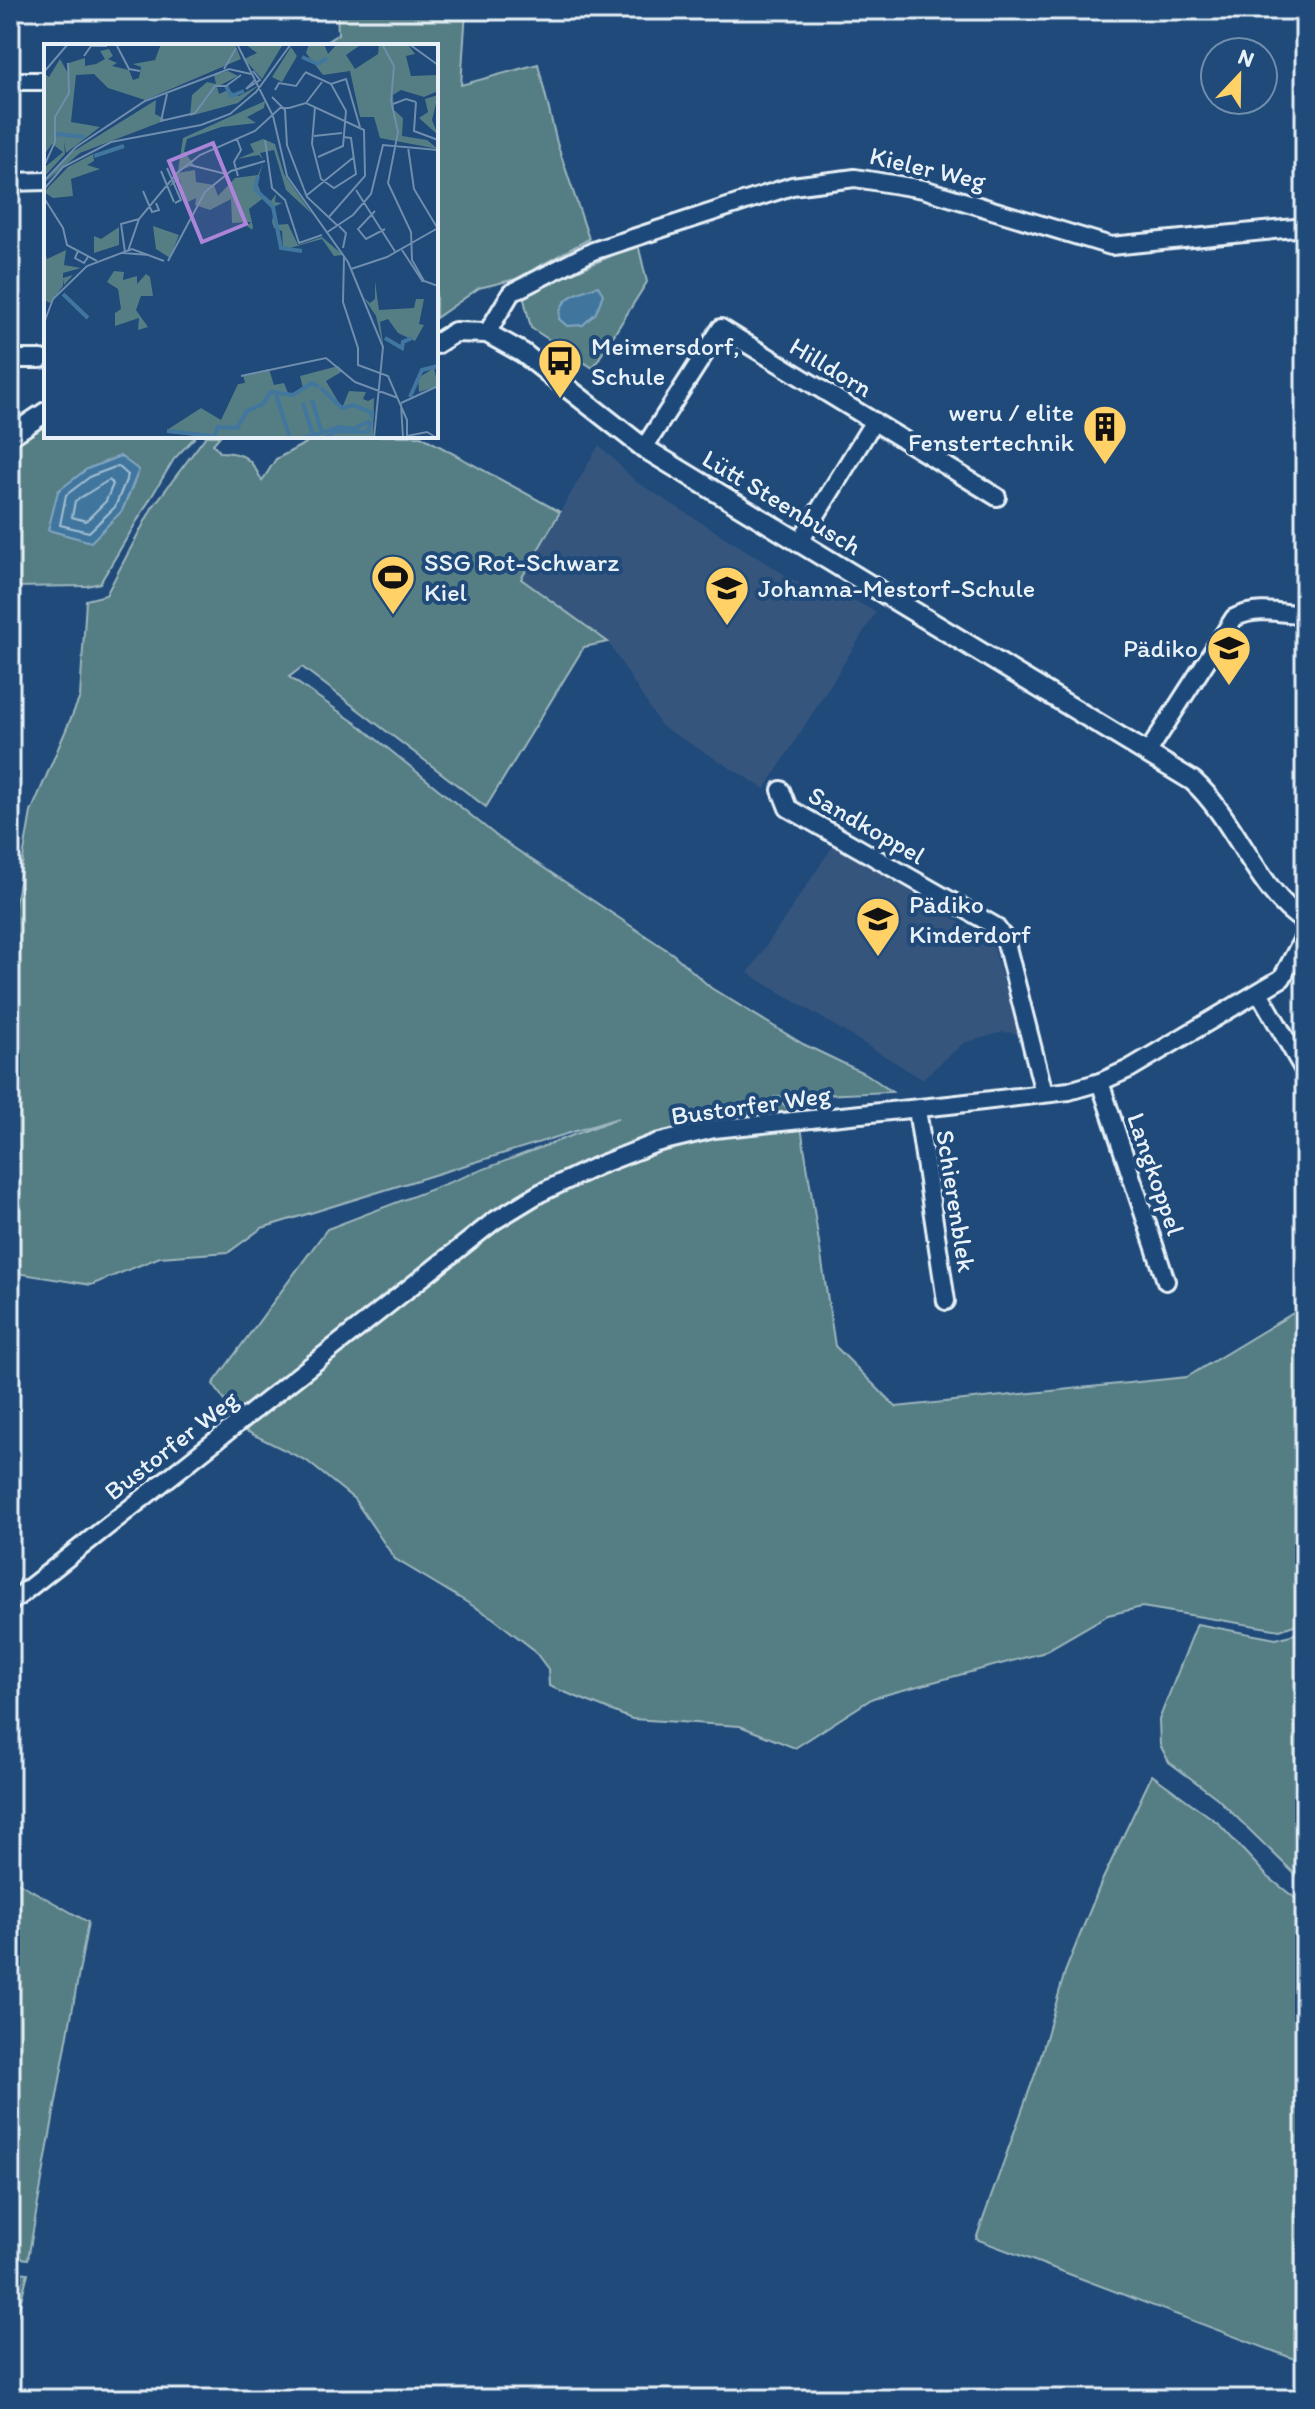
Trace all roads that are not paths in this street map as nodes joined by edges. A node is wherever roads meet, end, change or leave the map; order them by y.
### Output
1 (10, 81) edge
2 (44, 81) edge
3 (44, 181) edge
4 (10, 182) edge
5 (1305, 227) edge
6 (487, 333) junction
7 (438, 343) edge
8 (10, 359) edge
9 (41, 359) dead end
10 (44, 413) edge
11 (874, 421) junction
12 (10, 436) edge
13 (644, 448) junction
14 (997, 497) dead end
15 (799, 543) junction
16 (1305, 615) edge
17 (1148, 752) junction
18 (781, 790) dead end
19 (1305, 921) edge
20 (1305, 935) edge
21 (1260, 994) junction
22 (1305, 1072) edge
23 (1100, 1082) junction
24 (1044, 1093) junction
25 (917, 1109) junction
26 (1166, 1281) dead end
27 (946, 1301) dead end
28 (10, 1603) edge

1 - 2 street
3 - 4 street
5 - 6 street, Kieler Weg
6 - 7 street
6 - 13 street, Lütt Steenbusch
8 - 9 street
10 - 12 street
11 - 13 street, Hilldorn
11 - 14 street, Hilldorn
11 - 15 street
13 - 15 street, Lütt Steenbusch
15 - 17 street, Lütt Steenbusch
16 - 17 street
17 - 19 street, Lütt Steenbusch
18 - 24 street, Sandkoppel
20 - 21 street, Bustorfer Weg
21 - 22 street
21 - 23 street, Bustorfer Weg
23 - 24 street, Bustorfer Weg
23 - 26 street, Langkoppel
24 - 25 street, Bustorfer Weg
25 - 27 street, Schierenblek
25 - 28 street, Bustorfer Weg

